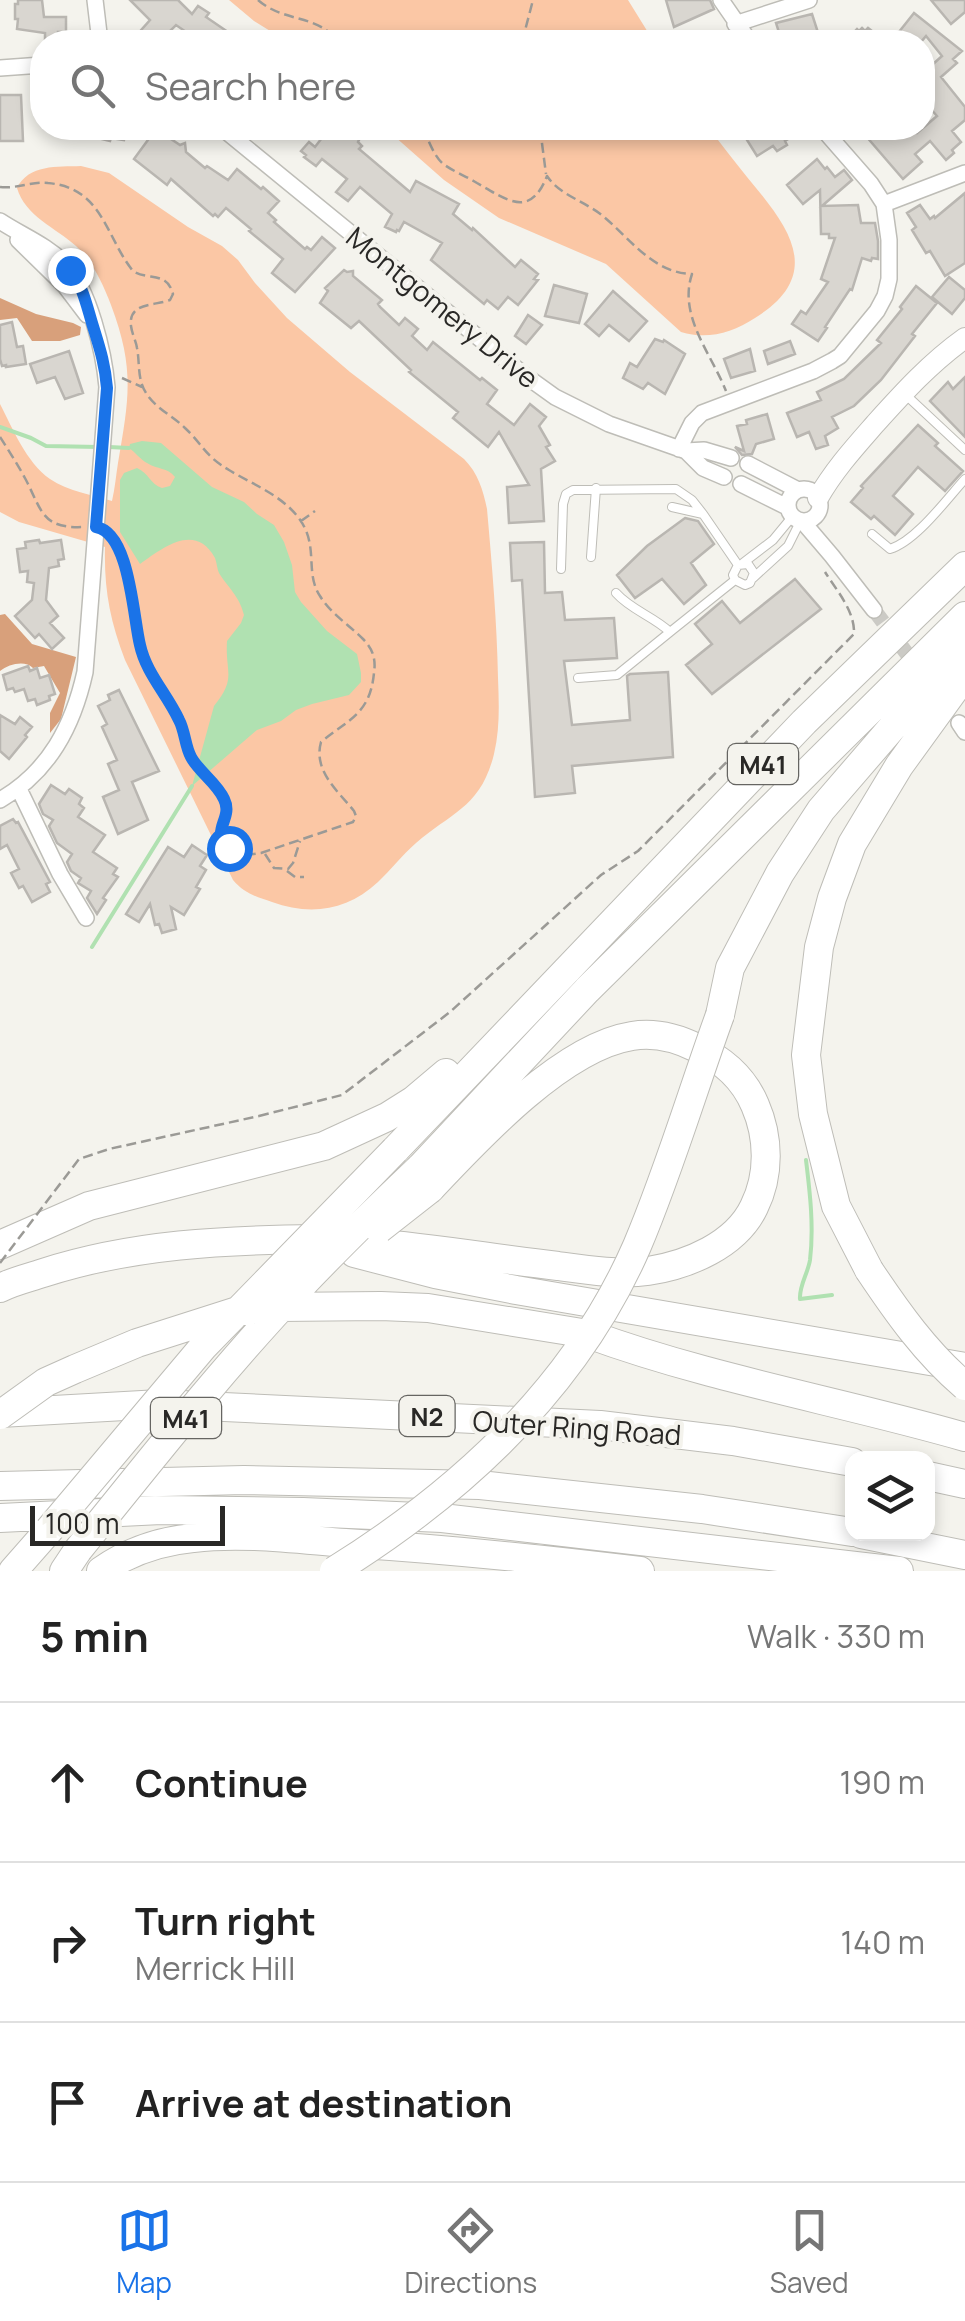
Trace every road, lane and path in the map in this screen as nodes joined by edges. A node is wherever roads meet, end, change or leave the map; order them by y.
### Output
1 (95, 0) edge
2 (258, 0) edge
3 (533, 0) edge
4 (721, 0) edge
5 (810, 0) edge
6 (736, 24) junction
7 (99, 30) edge
8 (326, 30) edge
9 (525, 30) edge
10 (741, 30) edge
11 (30, 66) edge
12 (0, 68) edge
13 (237, 140) edge
14 (429, 140) edge
15 (542, 140) edge
16 (833, 140) edge
17 (965, 173) edge
18 (547, 176) junction
19 (0, 187) edge
20 (884, 204) junction
21 (2, 222) edge
22 (965, 338) edge
23 (106, 374) junction
24 (143, 387) junction
25 (903, 393) junction
26 (730, 402) junction
27 (0, 437) edge
28 (683, 450) junction
29 (965, 450) edge
30 (731, 458) dead end
31 (748, 464) dead end
32 (724, 477) dead end
33 (965, 479) edge
34 (741, 484) dead end
35 (596, 488) junction
36 (672, 507) dead end
37 (803, 508) junction
38 (315, 511) dead end
39 (703, 514) junction
40 (301, 521) junction
41 (96, 527) junction
42 (872, 534) dead end
43 (591, 557) dead end
44 (741, 564) junction
45 (965, 566) edge
46 (562, 570) dead end
47 (753, 578) junction
48 (735, 580) junction
49 (616, 593) dead end
50 (848, 610) dead end
51 (874, 610) tunnel mouth
52 (965, 616) edge
53 (670, 632) junction
54 (965, 643) edge
55 (965, 676) edge
56 (578, 678) dead end
57 (19, 789) junction
58 (0, 800) edge
59 (300, 840) junction
60 (264, 852) junction
61 (286, 870) junction
62 (304, 877) dead end
63 (86, 918) dead end
64 (568, 967) junction
65 (425, 1178) junction
66 (321, 1238) junction
67 (0, 1245) edge
68 (0, 1263) edge
69 (0, 1288) edge
70 (965, 1367) edge
71 (965, 1386) edge
72 (0, 1414) edge
73 (965, 1437) edge
74 (845, 1461) edge
75 (935, 1478) edge
76 (965, 1484) edge
77 (0, 1486) edge
78 (0, 1518) edge
79 (845, 1531) edge
80 (896, 1541) edge
81 (965, 1555) edge
82 (71, 1561) edge
83 (15, 1571) edge
84 (100, 1571) edge
85 (334, 1571) edge
86 (640, 1571) edge
87 (899, 1571) edge

1 - 7 street
2 - 8 path
3 - 9 path
4 - 6 street
5 - 6 street
6 - 10 street
11 - 12 street
13 - 28 street, Montgomery Drive
14 - 18 path
15 - 18 path
16 - 20 street
17 - 20 street
18 - 26 path
19 - 24 path
20 - 26 street
21 - 23 street
22 - 25 street
23 - 24 path
23 - 41 street
24 - 40 path
25 - 29 lane
25 - 37 street
26 - 28 street
27 - 41 path
28 - 30 street, Montgomery Drive
28 - 32 street, Montgomery Drive
31 - 37 street
33 - 42 lane
34 - 37 street
35 - 39 lane
35 - 43 lane
35 - 46 lane
36 - 39 lane
37 - 44 lane
37 - 47 lane
37 - 51 street
38 - 40 path
39 - 44 lane
40 - 59 path
41 - 57 street
41 - 60 path
44 - 47 lane
44 - 48 lane
45 - 64 highway, M41
47 - 48 lane
48 - 53 lane
49 - 53 lane
50 - 68 path, bridge
52 - 65 highway, M41
53 - 56 lane
54 - 85 highway, bridge
55 - 71 highway, bridge
57 - 58 street
57 - 63 street
59 - 60 path
59 - 61 path
60 - 61 path
61 - 62 path
64 - 67 highway
64 - 83 highway, M41, bridge
65 - 66 highway
65 - 82 highway, M41, bridge
66 - 69 highway
66 - 70 highway
72 - 73 highway, bridge
72 - 74 highway, Outer Ring Road / N2
75 - 76 highway
77 - 79 highway
78 - 87 highway
80 - 81 highway
84 - 86 highway

